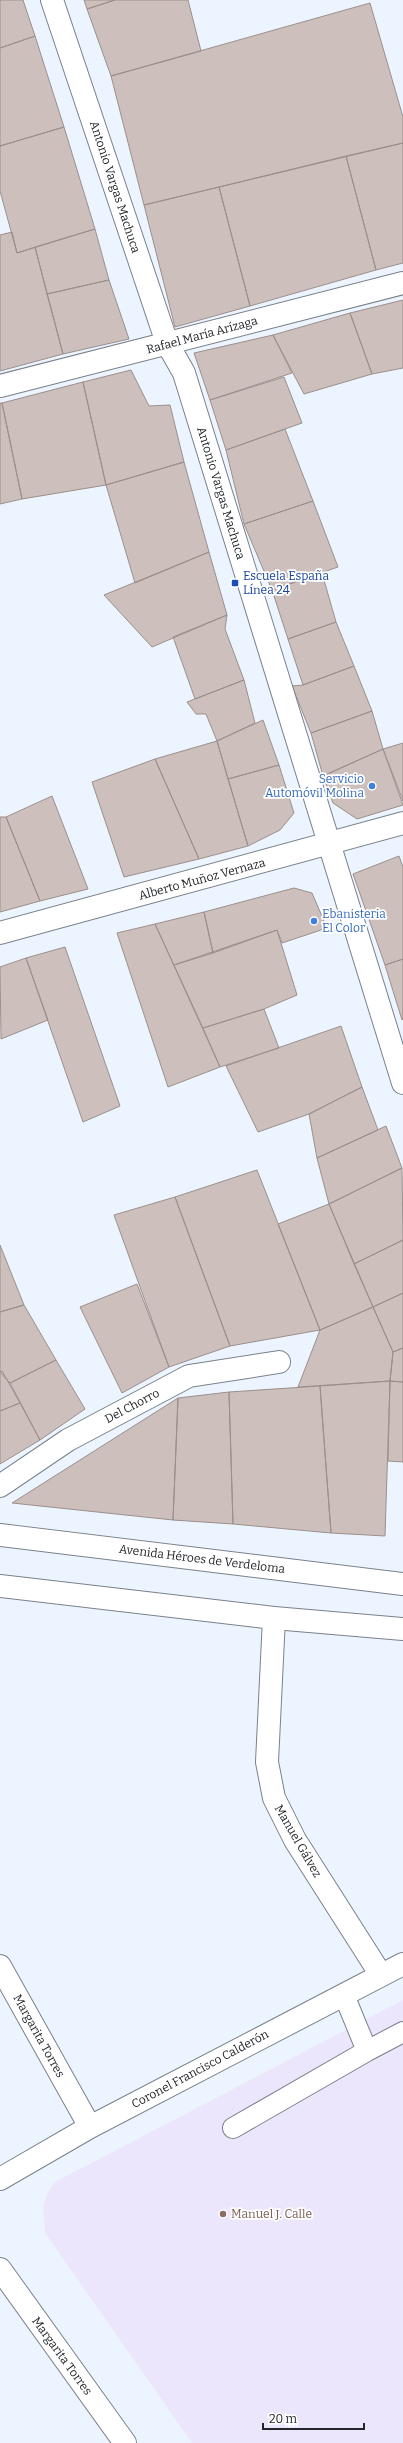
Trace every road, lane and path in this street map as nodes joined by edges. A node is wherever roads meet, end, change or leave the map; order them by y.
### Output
1 (52, 0) edge
2 (403, 283) edge
3 (167, 343) junction
4 (0, 386) edge
5 (403, 823) edge
6 (330, 844) junction
7 (0, 933) edge
8 (403, 1083) edge
9 (279, 1362) dead end
10 (0, 1486) edge
11 (0, 1535) edge
12 (403, 1584) edge
13 (0, 1586) edge
14 (274, 1618) junction
15 (403, 1629) edge
16 (403, 1964) edge
17 (0, 1966) edge
18 (381, 1975) junction
19 (344, 1994) junction
20 (403, 2032) edge
21 (367, 2051) junction
22 (90, 2127) junction
23 (233, 2128) dead end
24 (0, 2179) edge
25 (0, 2269) edge
26 (125, 2443) edge

1 - 3 street, Antonio Vargas Machuca
2 - 3 street, Rafael María Arízaga
3 - 4 street, Rafael María Arízaga
3 - 6 street, Antonio Vargas Machuca
5 - 6 street, Alberto Muñoz Vernaza
6 - 7 street, Alberto Muñoz Vernaza
6 - 8 street, Antonio Vargas Machuca
9 - 10 street, Del Chorro
11 - 12 street, Avenida Héroes de Verdeloma
13 - 14 street
14 - 15 street
14 - 18 street, Manuel Gálvez
16 - 18 street, Coronel Francisco Calderón
17 - 22 street, Margarita Torres
18 - 19 street, Coronel Francisco Calderón
19 - 21 lane
19 - 22 street, Coronel Francisco Calderón
20 - 21 lane
21 - 23 lane
22 - 24 street, Coronel Francisco Calderón
25 - 26 street, Margarita Torres

